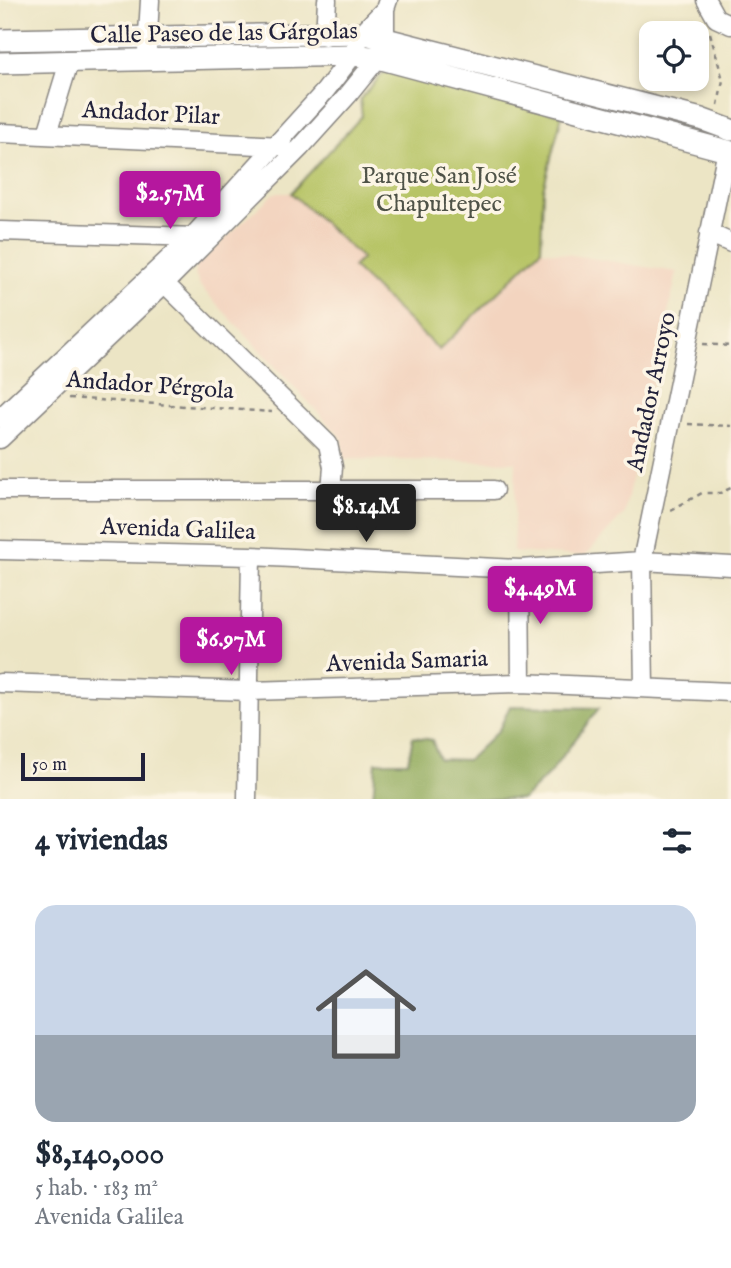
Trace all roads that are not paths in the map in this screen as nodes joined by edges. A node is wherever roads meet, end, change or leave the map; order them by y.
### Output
1 (150, 0) edge
2 (327, 0) edge
3 (387, 4) edge
4 (362, 33) junction
5 (325, 36) junction
6 (148, 38) junction
7 (0, 40) edge
8 (382, 49) junction
9 (352, 55) junction
10 (146, 61) junction
11 (69, 62) junction
12 (0, 63) edge
13 (0, 133) edge
14 (47, 134) junction
15 (726, 139) edge
16 (277, 145) junction
17 (300, 148) junction
18 (0, 232) edge
19 (709, 233) junction
20 (200, 238) junction
21 (731, 243) edge
22 (159, 278) junction
23 (0, 418) edge
24 (0, 439) edge
25 (494, 489) dead end
26 (0, 490) edge
27 (331, 490) junction
28 (0, 550) edge
29 (251, 556) junction
30 (642, 561) junction
31 (731, 566) edge
32 (520, 569) junction
33 (0, 683) edge
34 (521, 683) junction
35 (644, 688) junction
36 (250, 691) junction
37 (731, 692) edge
38 (247, 799) edge

1 - 6 street
2 - 5 street
3 - 4 street
3 - 8 street
4 - 5 street, Calle Paseo de las Gárgolas
4 - 8 street, Calle Paseo de las Gárgolas
4 - 9 street
5 - 6 street, Calle Paseo de las Gárgolas
6 - 7 street, Calle Paseo de las Gárgolas
6 - 10 street
8 - 9 street, Calle Paseo de las Gárgolas
8 - 15 street, Calle Paseo de las Gárgolas
8 - 15 street, Calle Paseo de las Gárgolas
8 - 17 street
9 - 10 street, Calle Paseo de las Gárgolas
9 - 16 street
10 - 11 street, Calle Paseo de las Gárgolas
11 - 12 street, Calle Paseo de las Gárgolas
11 - 14 street
13 - 14 street, Andador Pilar
14 - 16 street, Andador Pilar
15 - 19 street, Andador Arroyo
16 - 17 street, Andador Pilar
16 - 20 street
17 - 20 street
18 - 20 street
19 - 21 street
19 - 30 street, Andador Arroyo
20 - 22 street
22 - 23 street
22 - 24 street
22 - 27 street
25 - 27 street
26 - 27 street
28 - 29 street, Avenida Galilea
29 - 32 street, Avenida Galilea
29 - 36 street
30 - 31 street, Avenida Galilea
30 - 32 street, Avenida Galilea
30 - 35 street, Andador Arroyo
32 - 34 street
33 - 36 street, Avenida Samaria
34 - 35 street, Avenida Samaria
34 - 36 street, Avenida Samaria
35 - 37 street, Avenida Samaria
36 - 38 street

